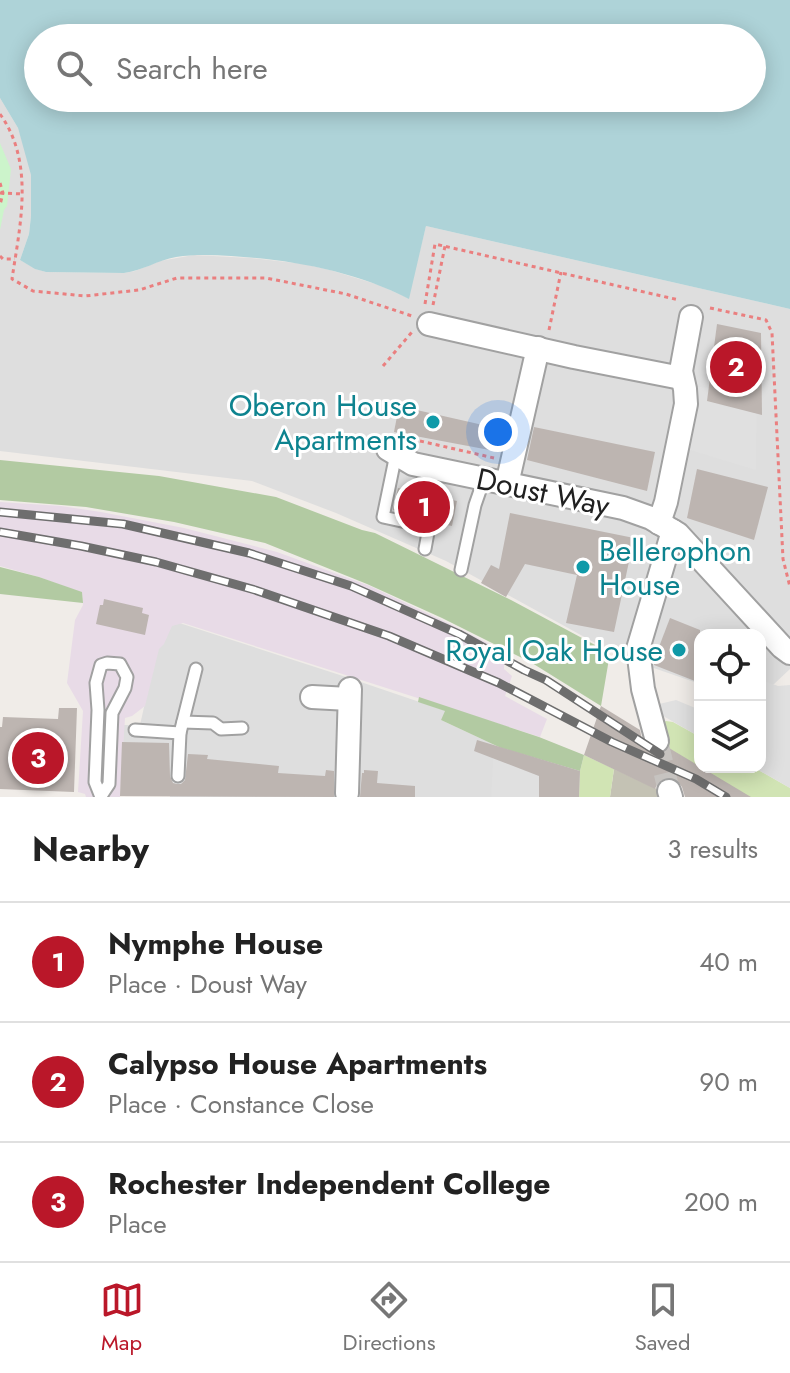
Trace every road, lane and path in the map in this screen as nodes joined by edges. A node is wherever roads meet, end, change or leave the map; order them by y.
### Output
1 (0, 183) edge
2 (2, 194) edge
3 (23, 194) dead end
4 (0, 205) edge
5 (445, 246) dead end
6 (0, 256) edge
7 (15, 259) dead end
8 (561, 272) dead end
9 (691, 317) dead end
10 (421, 328) junction
11 (542, 348) junction
12 (383, 366) dead end
13 (681, 378) junction
14 (392, 452) joint
15 (484, 479) junction
16 (507, 484) junction
17 (666, 527) junction
18 (425, 549) dead end
19 (461, 570) dead end
20 (790, 653) edge
21 (196, 669) dead end
22 (312, 697) dead end
23 (181, 727) junction
24 (242, 728) dead end
25 (135, 730) dead end
26 (657, 741) tunnel mouth
27 (178, 776) dead end
28 (347, 793) dead end
29 (101, 796) edge

1 - 2 path
2 - 3 path
2 - 4 path
5 - 10 path
6 - 7 path
8 - 11 path
9 - 13 street
10 - 11 street
10 - 12 path
11 - 13 street
11 - 16 street
13 - 17 street
14 - 15 street, Doust Way
14 - 18 lane
15 - 16 street, Doust Way
15 - 19 lane
16 - 17 street, Doust Way
17 - 20 street, Doust Way
17 - 26 street
21 - 23 lane
22 - 28 street
23 - 24 lane
23 - 25 lane
23 - 27 lane
29 - 29 lane

